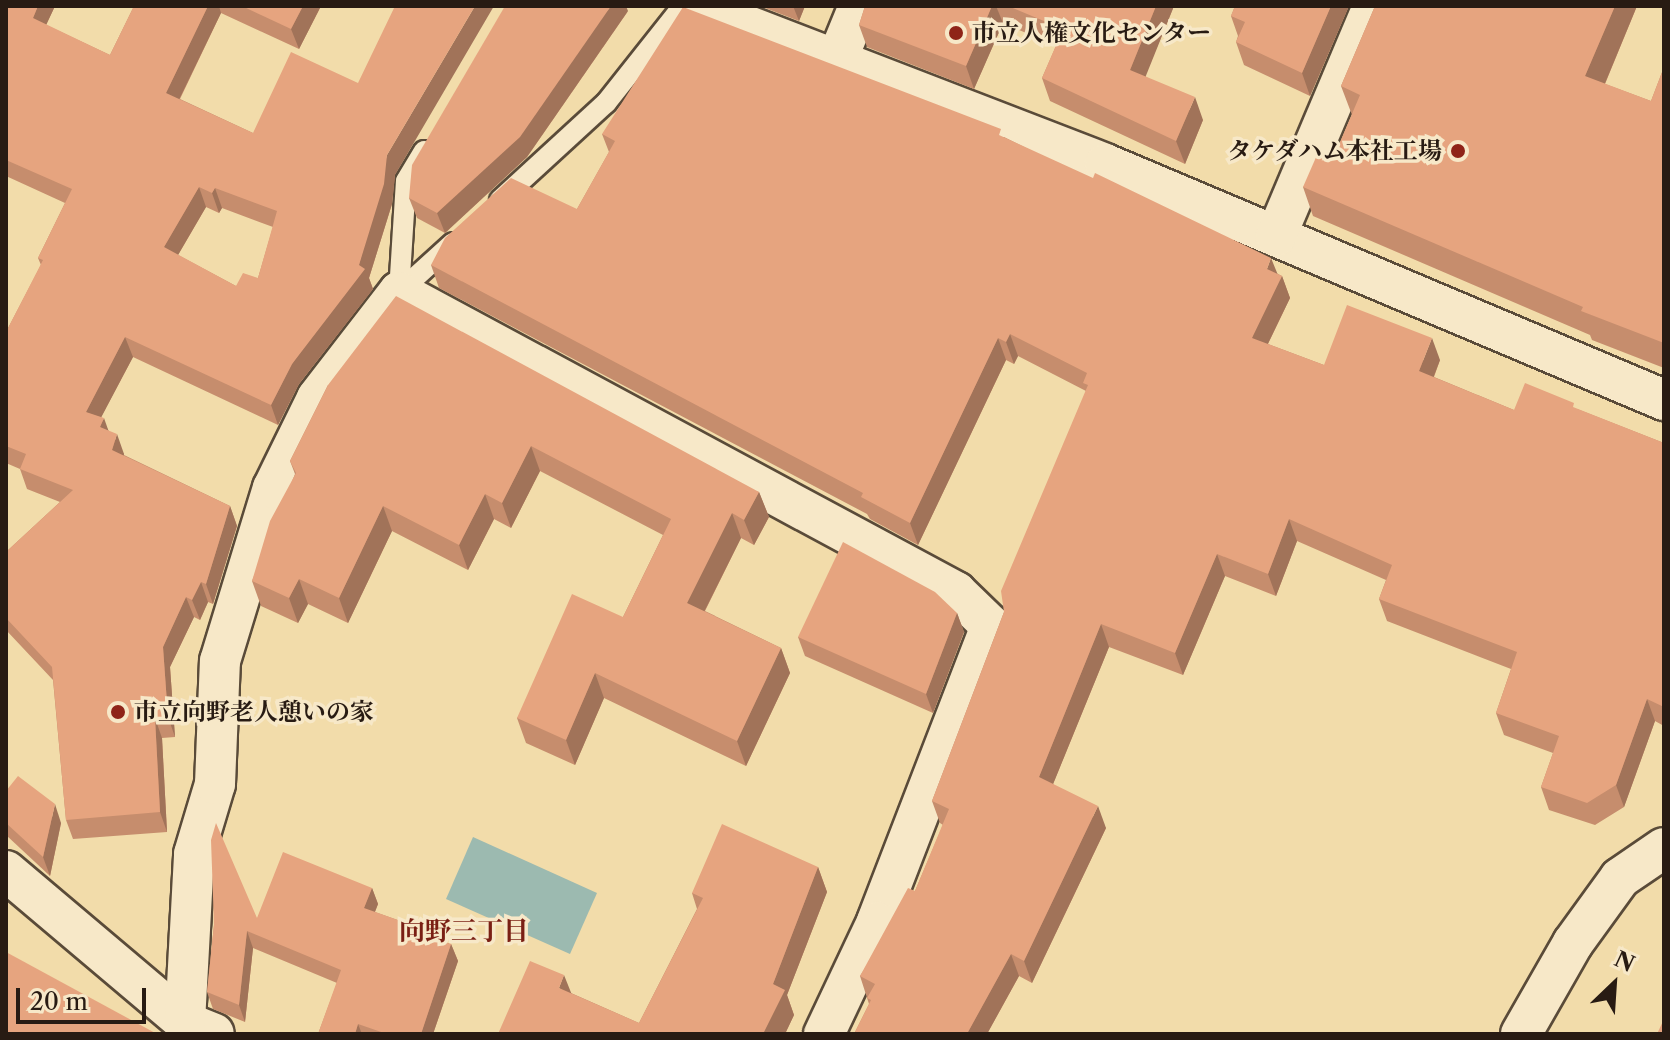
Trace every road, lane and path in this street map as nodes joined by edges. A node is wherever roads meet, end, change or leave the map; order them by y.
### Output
1 (683, 6) edge
2 (696, 6) edge
3 (859, 6) edge
4 (1373, 6) edge
5 (836, 62) junction
6 (438, 127) edge
7 (1276, 236) junction
8 (399, 292) junction
9 (1664, 400) edge
10 (1664, 848) edge
11 (6, 871) edge
12 (196, 1030) edge
13 (824, 1034) edge
14 (1521, 1034) edge

1 - 8 lane
2 - 5 street
3 - 5 street
4 - 7 street
5 - 7 street
6 - 8 lane
7 - 9 street
8 - 12 street
8 - 13 street
10 - 14 street
11 - 12 street

